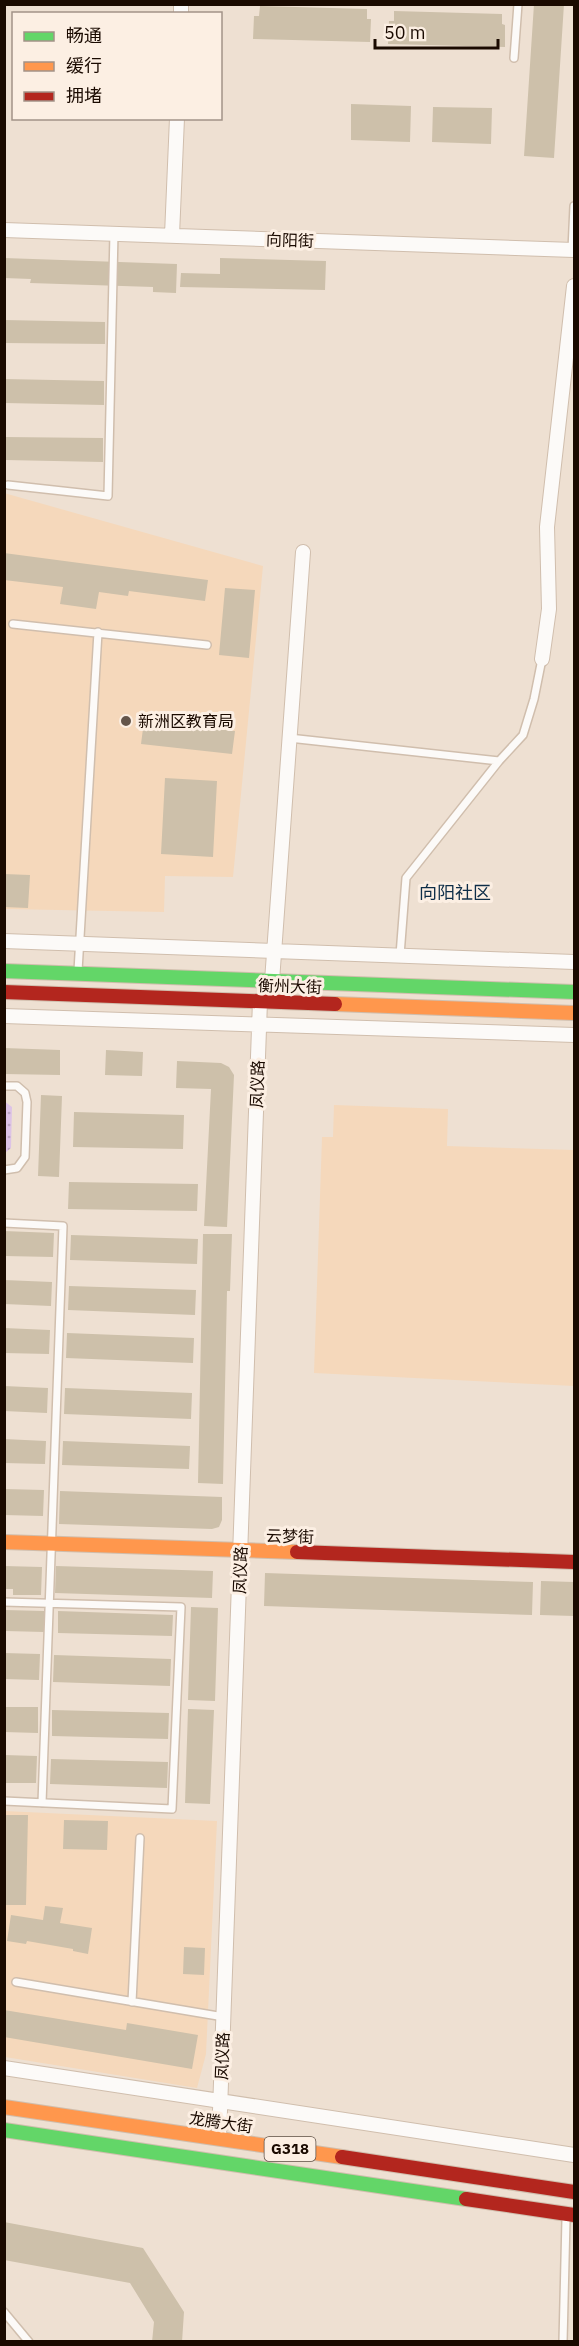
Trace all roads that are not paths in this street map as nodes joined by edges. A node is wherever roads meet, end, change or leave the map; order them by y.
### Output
1 (518, 4) edge
2 (514, 58) dead end
3 (177, 120) edge
4 (574, 206) edge
5 (4, 230) edge
6 (114, 233) junction
7 (172, 235) junction
8 (573, 250) edge
9 (574, 286) edge
10 (8, 485) dead end
11 (303, 552) dead end
12 (12, 624) dead end
13 (98, 632) junction
14 (207, 645) dead end
15 (542, 658) joint
16 (290, 738) junction
17 (499, 761) junction
18 (4, 941) edge
19 (79, 944) junction
20 (274, 951) junction
21 (400, 955) junction
22 (574, 962) edge
23 (4, 971) edge
24 (77, 974) junction
25 (272, 981) junction
26 (4, 992) edge
27 (574, 992) edge
28 (260, 1001) junction
29 (574, 1013) edge
30 (4, 1016) edge
31 (259, 1024) junction
32 (574, 1035) edge
33 (4, 1086) edge
34 (4, 1170) edge
35 (4, 1223) edge
36 (4, 1542) edge
37 (52, 1544) junction
38 (241, 1550) junction
39 (574, 1562) edge
40 (4, 1602) edge
41 (49, 1603) junction
42 (4, 1801) edge
43 (42, 1803) junction
44 (140, 1838) dead end
45 (16, 1982) dead end
46 (132, 2002) junction
47 (224, 2017) junction
48 (4, 2068) edge
49 (220, 2101) junction
50 (4, 2107) edge
51 (4, 2130) edge
52 (219, 2138) junction
53 (574, 2155) edge
54 (574, 2192) edge
55 (570, 2214) edge
56 (4, 2312) edge
57 (29, 2342) edge
58 (562, 2342) edge

1 - 2 lane
3 - 7 street
4 - 8 lane
5 - 6 street, 向阳街
6 - 7 street, 向阳街
6 - 10 lane
7 - 8 street, 向阳街
9 - 15 street
11 - 16 street
12 - 13 lane
13 - 14 lane
13 - 19 lane
15 - 17 lane
16 - 17 lane
16 - 20 street
17 - 21 lane
18 - 19 street
19 - 20 street
19 - 24 lane
20 - 21 street
20 - 25 street
21 - 22 street
23 - 24 main road, 衡州大街
24 - 25 main road, 衡州大街
25 - 27 main road, 衡州大街
26 - 28 main road, 衡州大街
28 - 29 main road, 衡州大街
28 - 31 street, 凤仪路
30 - 31 street
31 - 32 street
31 - 38 street, 凤仪路
33 - 34 lane
35 - 37 lane
36 - 37 main road, 云梦街
37 - 38 main road, 云梦街
37 - 41 lane
38 - 39 main road, 云梦街
38 - 47 street, 凤仪路
40 - 41 lane
41 - 43 lane
41 - 43 lane
42 - 43 lane
44 - 46 lane
45 - 46 lane
46 - 47 lane
47 - 49 street, 凤仪路
48 - 49 street
49 - 52 street, 凤仪路
49 - 53 street
50 - 52 main road, 龙腾大街 / G318
51 - 55 main road, G318
52 - 54 main road, 龙腾大街 / G318
55 - 58 lane
56 - 57 lane

